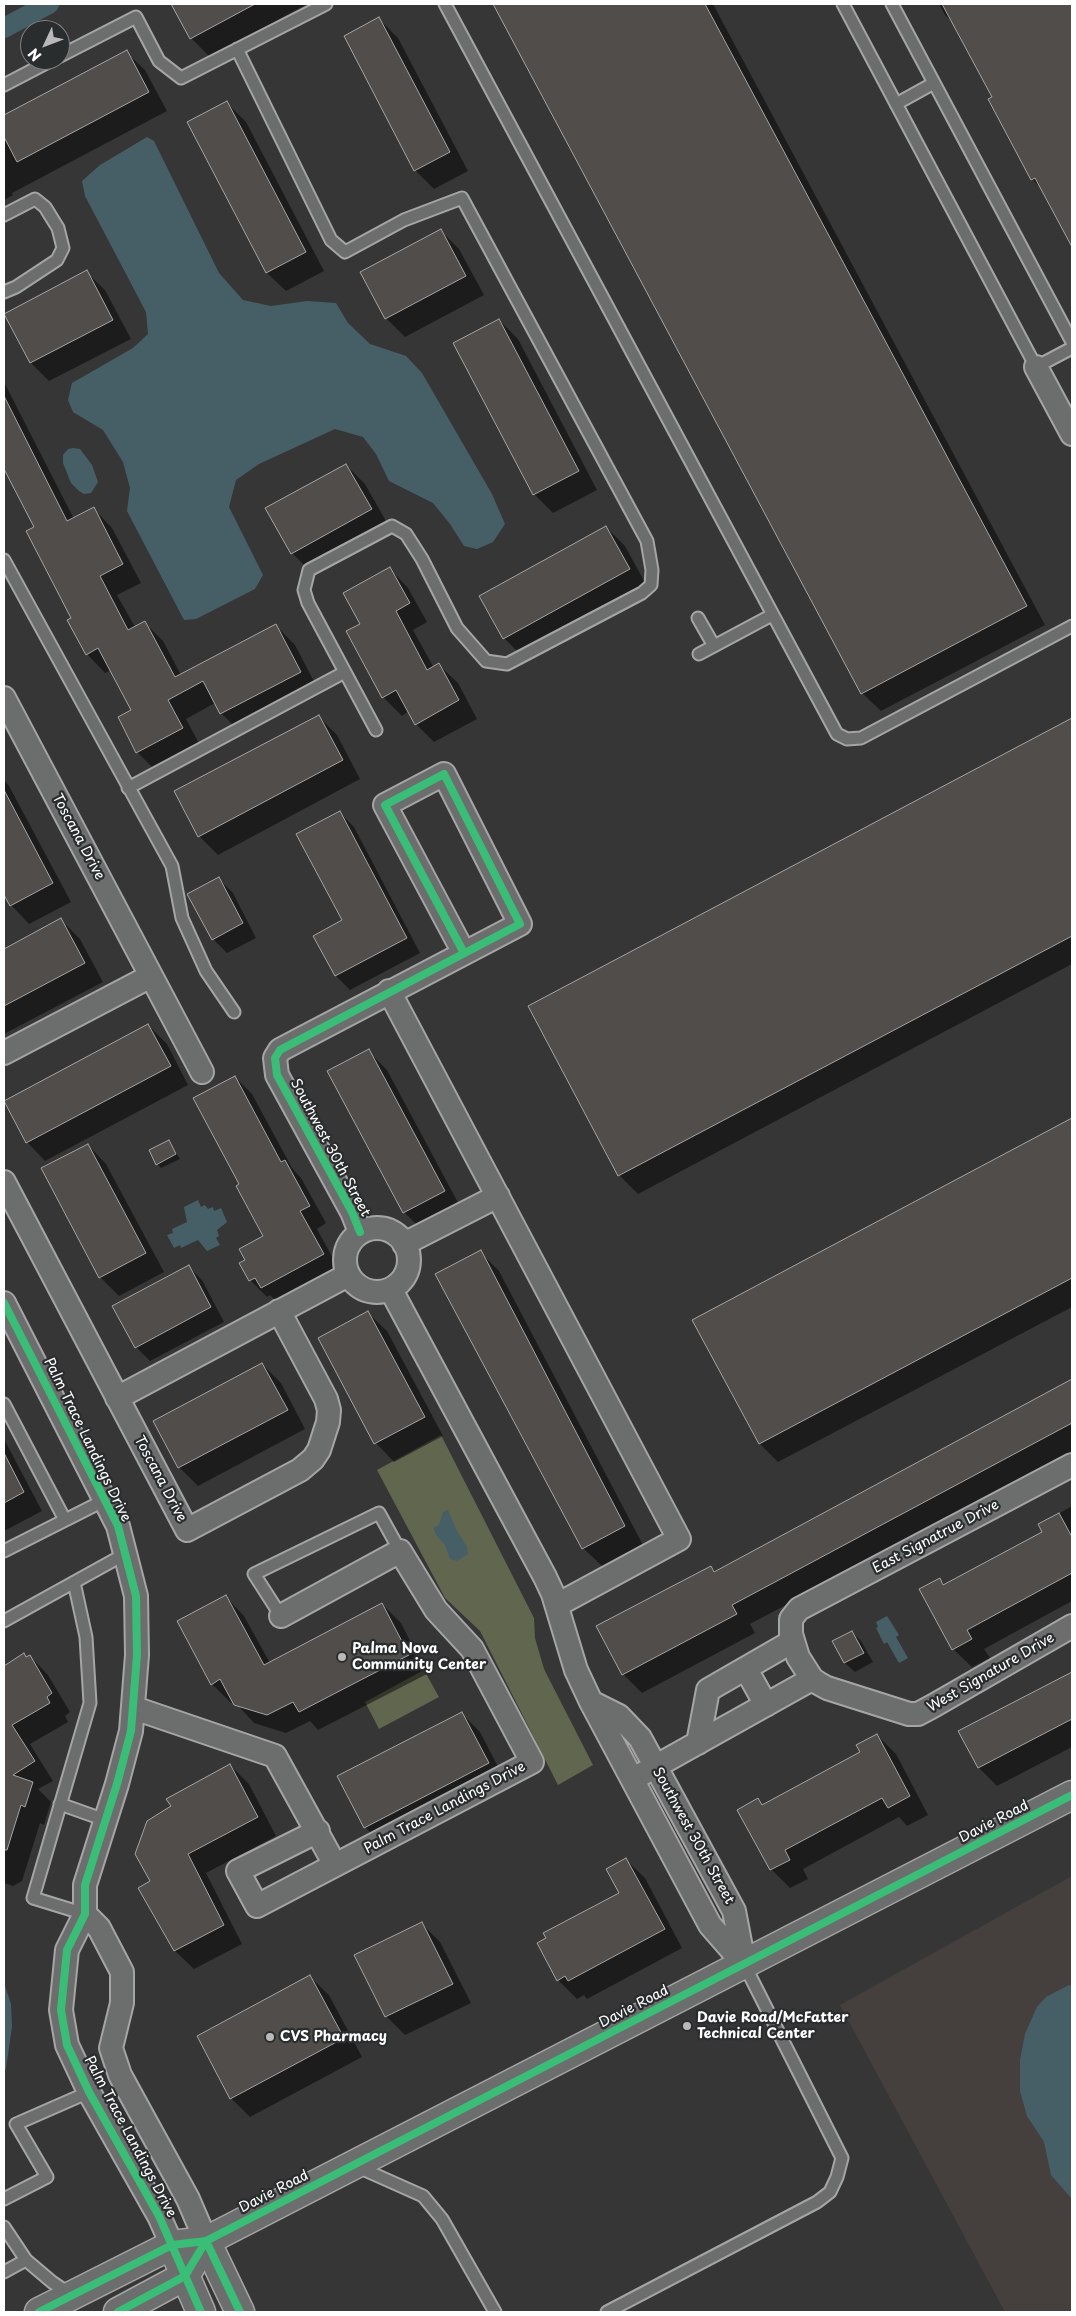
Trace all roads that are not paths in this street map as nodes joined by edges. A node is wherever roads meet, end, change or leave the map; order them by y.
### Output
1 (326, 4) edge
2 (445, 4) edge
3 (843, 4) edge
4 (892, 4) edge
5 (237, 49) junction
6 (70, 51) edge
7 (33, 70) edge
8 (934, 83) junction
9 (4, 85) edge
10 (896, 104) junction
11 (4, 215) edge
12 (4, 292) edge
13 (1072, 342) edge
14 (1072, 348) edge
15 (1036, 368) junction
16 (1072, 434) edge
17 (4, 560) edge
18 (772, 615) junction
19 (698, 618) dead end
20 (1072, 626) edge
21 (714, 646) junction
22 (699, 654) dead end
23 (345, 672) junction
24 (4, 698) edge
25 (376, 730) dead end
26 (128, 788) junction
27 (464, 953) junction
28 (151, 976) junction
29 (389, 991) junction
30 (234, 1012) dead end
31 (4, 1053) edge
32 (202, 1072) dead end
33 (4, 1182) edge
34 (498, 1196) junction
35 (360, 1232) junction
36 (404, 1244) junction
37 (348, 1275) junction
38 (390, 1290) junction
39 (4, 1303) edge
40 (279, 1311) junction
41 (117, 1398) junction
42 (4, 1404) edge
43 (1072, 1465) edge
44 (105, 1500) junction
45 (65, 1520) junction
46 (4, 1551) edge
47 (400, 1552) junction
48 (125, 1554) junction
49 (74, 1582) junction
50 (557, 1605) junction
51 (281, 1616) joint
52 (4, 1621) edge
53 (1072, 1626) edge
54 (793, 1641) junction
55 (746, 1669) junction
56 (812, 1679) junction
57 (591, 1702) junction
58 (766, 1705) junction
59 (134, 1708) junction
60 (698, 1743) junction
61 (656, 1767) junction
62 (633, 1780) junction
63 (1072, 1795) edge
64 (60, 1804) junction
65 (105, 1820) junction
66 (318, 1831) junction
67 (335, 1865) junction
68 (85, 1914) junction
69 (744, 1964) junction
70 (120, 2075) junction
71 (89, 2092) junction
72 (354, 2165) junction
73 (4, 2199) edge
74 (4, 2227) edge
75 (206, 2241) junction
76 (172, 2245) junction
77 (26, 2260) junction
78 (4, 2272) edge
79 (185, 2276) junction
80 (72, 2296) junction
81 (39, 2312) edge
82 (118, 2312) edge
83 (201, 2312) edge
84 (240, 2312) edge
85 (495, 2312) edge
86 (607, 2312) edge

1 - 5 lane
2 - 18 lane
3 - 10 lane
4 - 8 lane
5 - 6 lane
5 - 23 lane
7 - 9 lane
8 - 10 lane
8 - 13 lane
10 - 15 lane
11 - 12 lane
14 - 15 lane
15 - 16 street
17 - 26 lane
18 - 20 lane
18 - 21 lane
19 - 21 lane
21 - 22 lane
23 - 25 lane
23 - 26 lane
24 - 28 street, Toscana Drive
26 - 30 lane
27 - 27 street
27 - 29 street
28 - 31 street
28 - 32 street, Toscana Drive
29 - 34 street
29 - 35 street, Southwest 30th Street
33 - 41 street, Toscana Drive
34 - 36 street
34 - 50 street
35 - 36 street
35 - 37 street
36 - 38 street
37 - 38 street
37 - 40 street
38 - 50 street, Southwest 30th Street
39 - 44 street, Palm Trace Landings Drive
40 - 41 street
40 - 41 street, Toscana Drive
42 - 45 lane
43 - 54 street, East Signatrue Drive
44 - 45 lane
44 - 48 street, Palm Trace Landings Drive
45 - 46 lane
47 - 51 street
47 - 51 lane
47 - 67 street, Palm Trace Landings Drive
48 - 49 lane
48 - 59 street, Palm Trace Landings Drive
49 - 52 lane
49 - 64 lane
50 - 57 street, Southwest 30th Street
53 - 56 street, West Signature Drive
54 - 55 street
54 - 56 street
55 - 58 street
55 - 60 street
56 - 58 street
57 - 61 street, Southwest 30th Street
57 - 62 street, Southwest 30th Street
58 - 60 street
59 - 65 street, Palm Trace Landings Drive
59 - 66 street
60 - 61 street
61 - 62 street
61 - 69 street, Southwest 30th Street
62 - 69 street, Southwest 30th Street
63 - 69 main road, Davie Road
64 - 65 lane
64 - 68 lane
65 - 68 street, Palm Trace Landings Drive
66 - 67 street
66 - 67 street, Palm Trace Landings Drive
68 - 70 street, Palm Trace Landings Drive
68 - 71 street, Palm Trace Landings Drive
69 - 72 main road, Davie Road
69 - 86 lane
70 - 71 street
70 - 75 street, Palm Trace Landings Drive
71 - 73 lane
71 - 76 street, Palm Trace Landings Drive
72 - 75 main road, Davie Road
72 - 85 lane
74 - 77 lane
75 - 76 main road, Davie Road
75 - 79 main road
75 - 84 main road
76 - 79 main road
76 - 80 main road, Davie Road
77 - 78 lane
77 - 80 lane
79 - 82 main road
79 - 83 main road
80 - 81 main road, Davie Road

